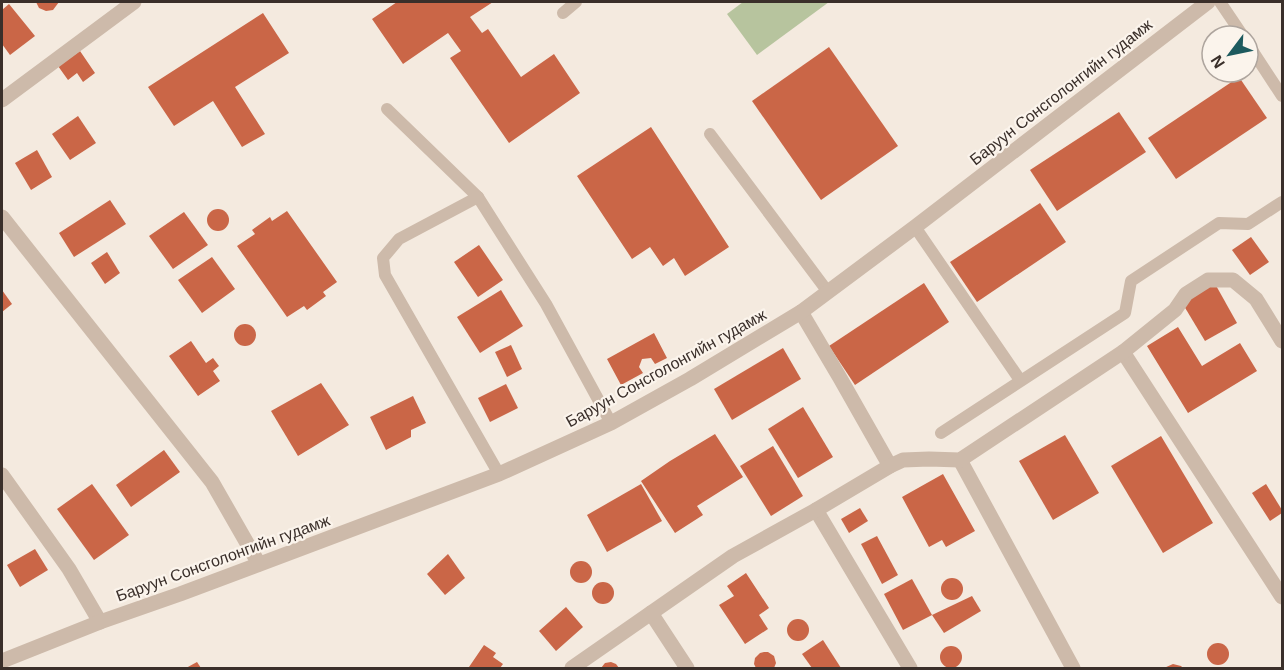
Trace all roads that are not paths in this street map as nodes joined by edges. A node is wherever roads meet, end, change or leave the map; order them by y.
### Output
1 (134, 2) edge
2 (576, 2) edge
3 (1208, 2) edge
4 (1220, 2) edge
5 (563, 14) dead end
6 (1235, 24) edge
7 (1260, 62) edge
8 (1282, 96) edge
9 (2, 100) edge
10 (387, 109) dead end
11 (710, 134) dead end
12 (478, 197) junction
13 (1282, 202) edge
14 (2, 217) edge
15 (915, 227) junction
16 (828, 292) junction
17 (801, 312) junction
18 (1282, 341) edge
19 (1123, 352) junction
20 (1020, 380) junction
21 (611, 423) junction
22 (941, 433) dead end
23 (960, 460) junction
24 (890, 466) junction
25 (499, 474) junction
26 (2, 475) edge
27 (816, 510) junction
28 (259, 564) junction
29 (1282, 597) edge
30 (651, 613) junction
31 (100, 622) junction
32 (2, 660) edge
33 (572, 669) edge
34 (687, 669) edge
35 (910, 669) edge
36 (1073, 669) edge

1 - 9 street
2 - 5 lane
3 - 15 street, Баруун Сонсголонгийн гудамж
4 - 6 lane
7 - 8 lane
10 - 12 lane
11 - 16 lane
12 - 21 lane
12 - 25 lane
13 - 20 lane
14 - 28 street
15 - 16 street, Баруун Сонсголонгийн гудамж
15 - 20 lane
16 - 17 street, Баруун Сонсголонгийн гудамж
17 - 21 street, Баруун Сонсголонгийн гудамж
17 - 24 street
18 - 19 street
19 - 23 street
19 - 29 street
20 - 22 lane
21 - 25 street, Баруун Сонсголонгийн гудамж
23 - 24 street
23 - 36 street
24 - 27 street
25 - 28 street, Баруун Сонсголонгийн гудамж
26 - 31 street
27 - 30 street
27 - 35 street
28 - 31 street, Баруун Сонсголонгийн гудамж
30 - 33 street
30 - 34 street
31 - 32 street, Баруун Сонсголонгийн гудамж

